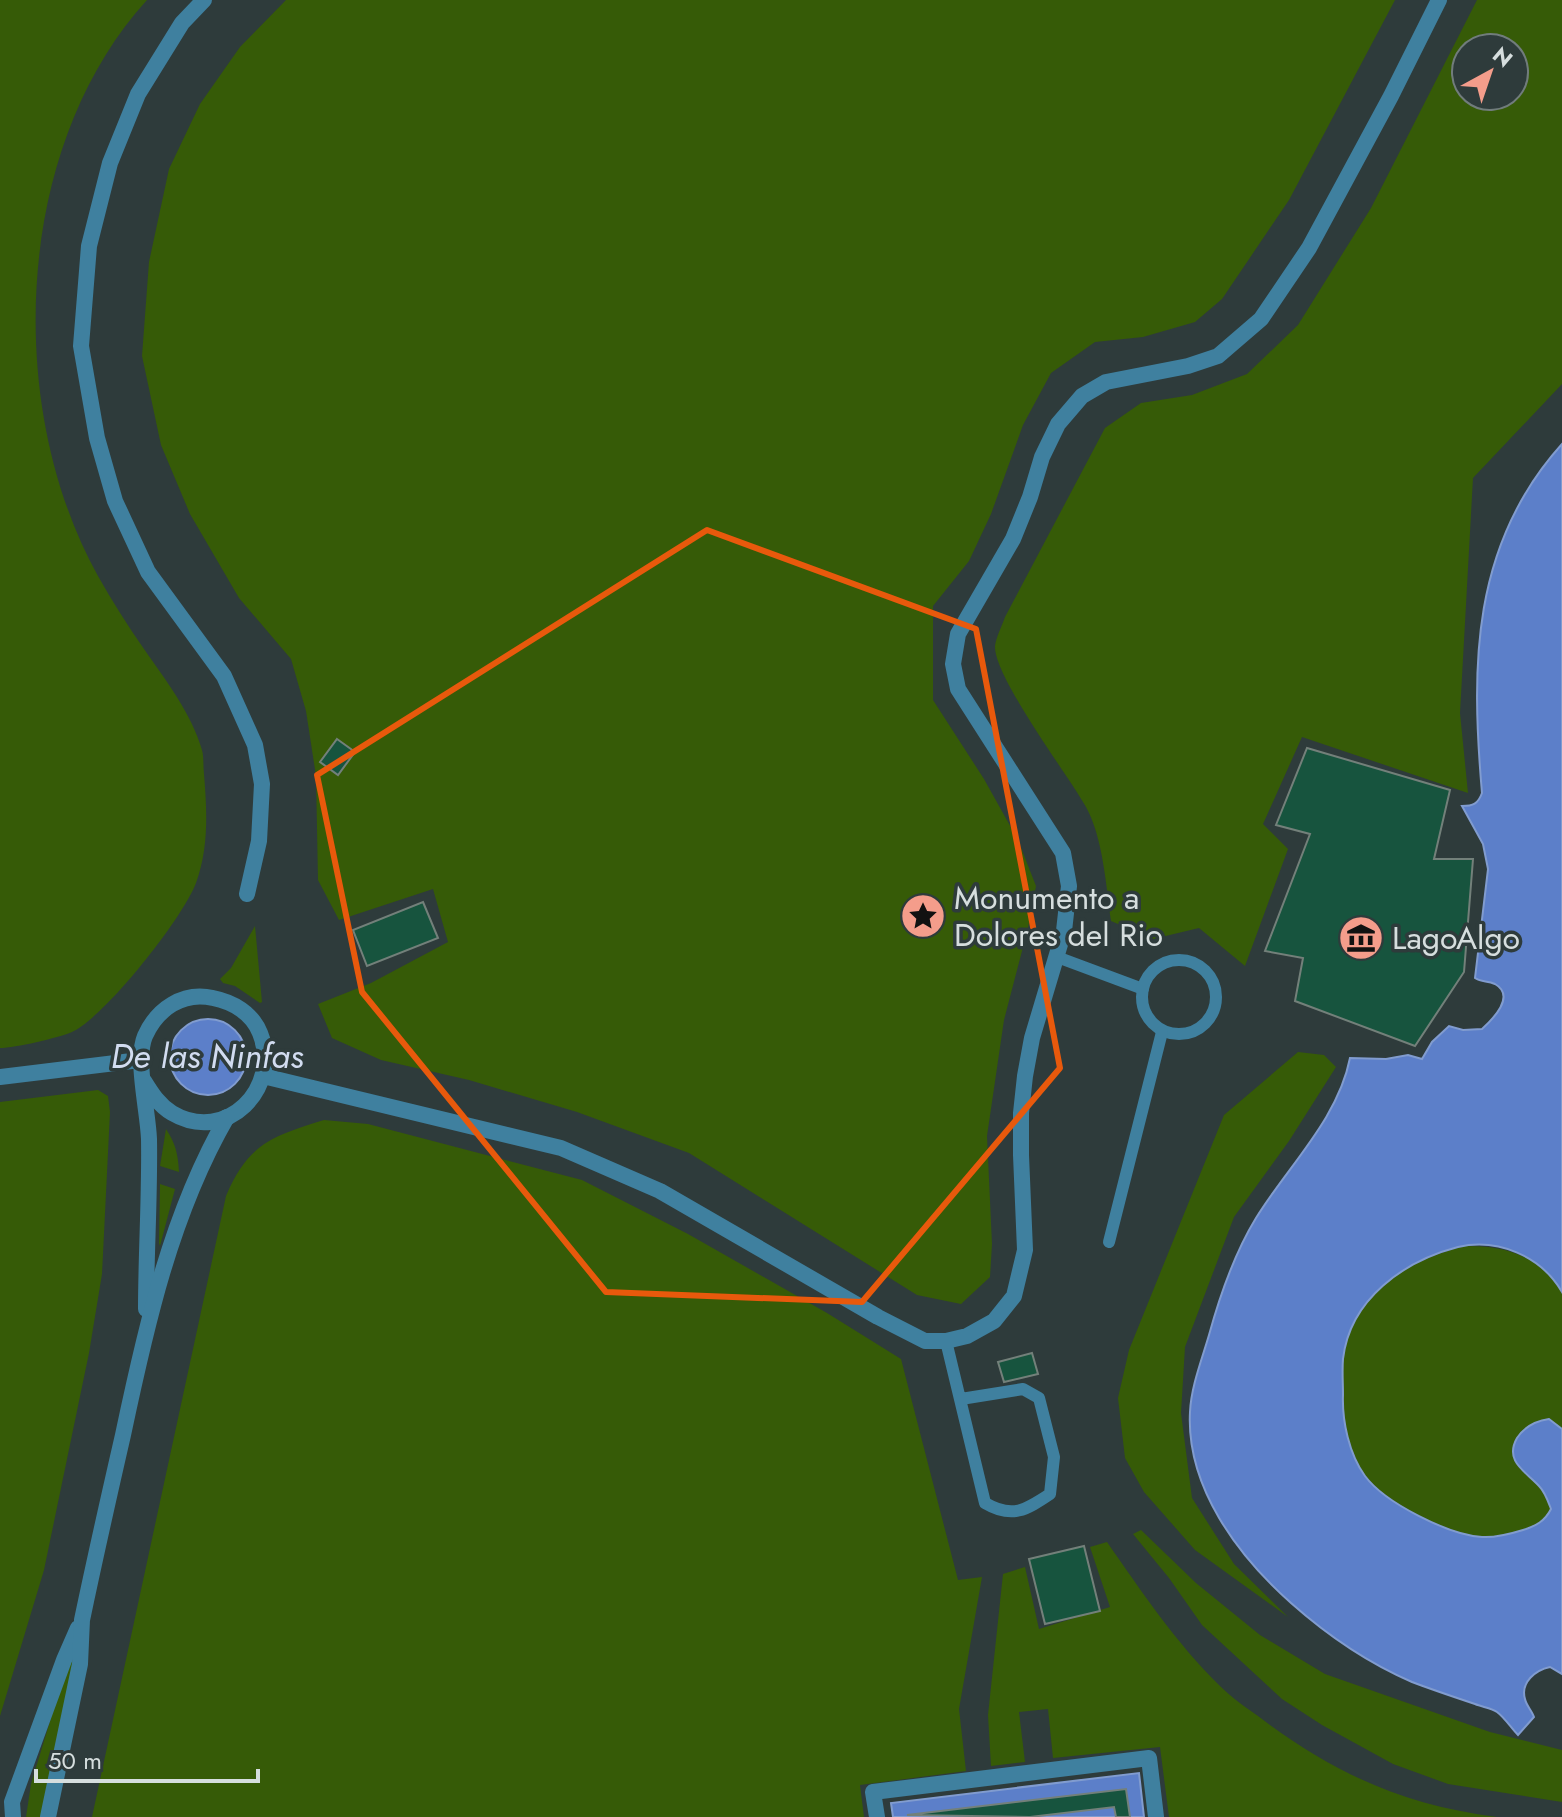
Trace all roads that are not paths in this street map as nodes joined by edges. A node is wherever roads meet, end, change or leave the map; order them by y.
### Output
1 (204, 0) edge
2 (1439, 0) edge
3 (247, 894) dead end
4 (1057, 957) junction
5 (1143, 989) junction
6 (1162, 1032) junction
7 (140, 1060) junction
8 (263, 1076) junction
9 (0, 1077) edge
10 (144, 1081) junction
11 (227, 1117) junction
12 (1109, 1242) dead end
13 (146, 1325) junction
14 (946, 1341) junction
15 (961, 1399) junction
16 (82, 1620) junction
17 (9, 1806) edge
18 (48, 1817) edge
19 (877, 1817) edge
20 (1156, 1817) edge

1 - 3 street
2 - 4 street
4 - 5 lane
4 - 14 street
5 - 6 lane
5 - 6 lane
6 - 12 lane
7 - 8 street
7 - 9 street
7 - 10 street
8 - 11 street
8 - 14 street
10 - 11 street
10 - 13 street
11 - 13 street
13 - 16 street
14 - 15 lane
15 - 15 lane
16 - 17 street
16 - 18 street
19 - 20 street

